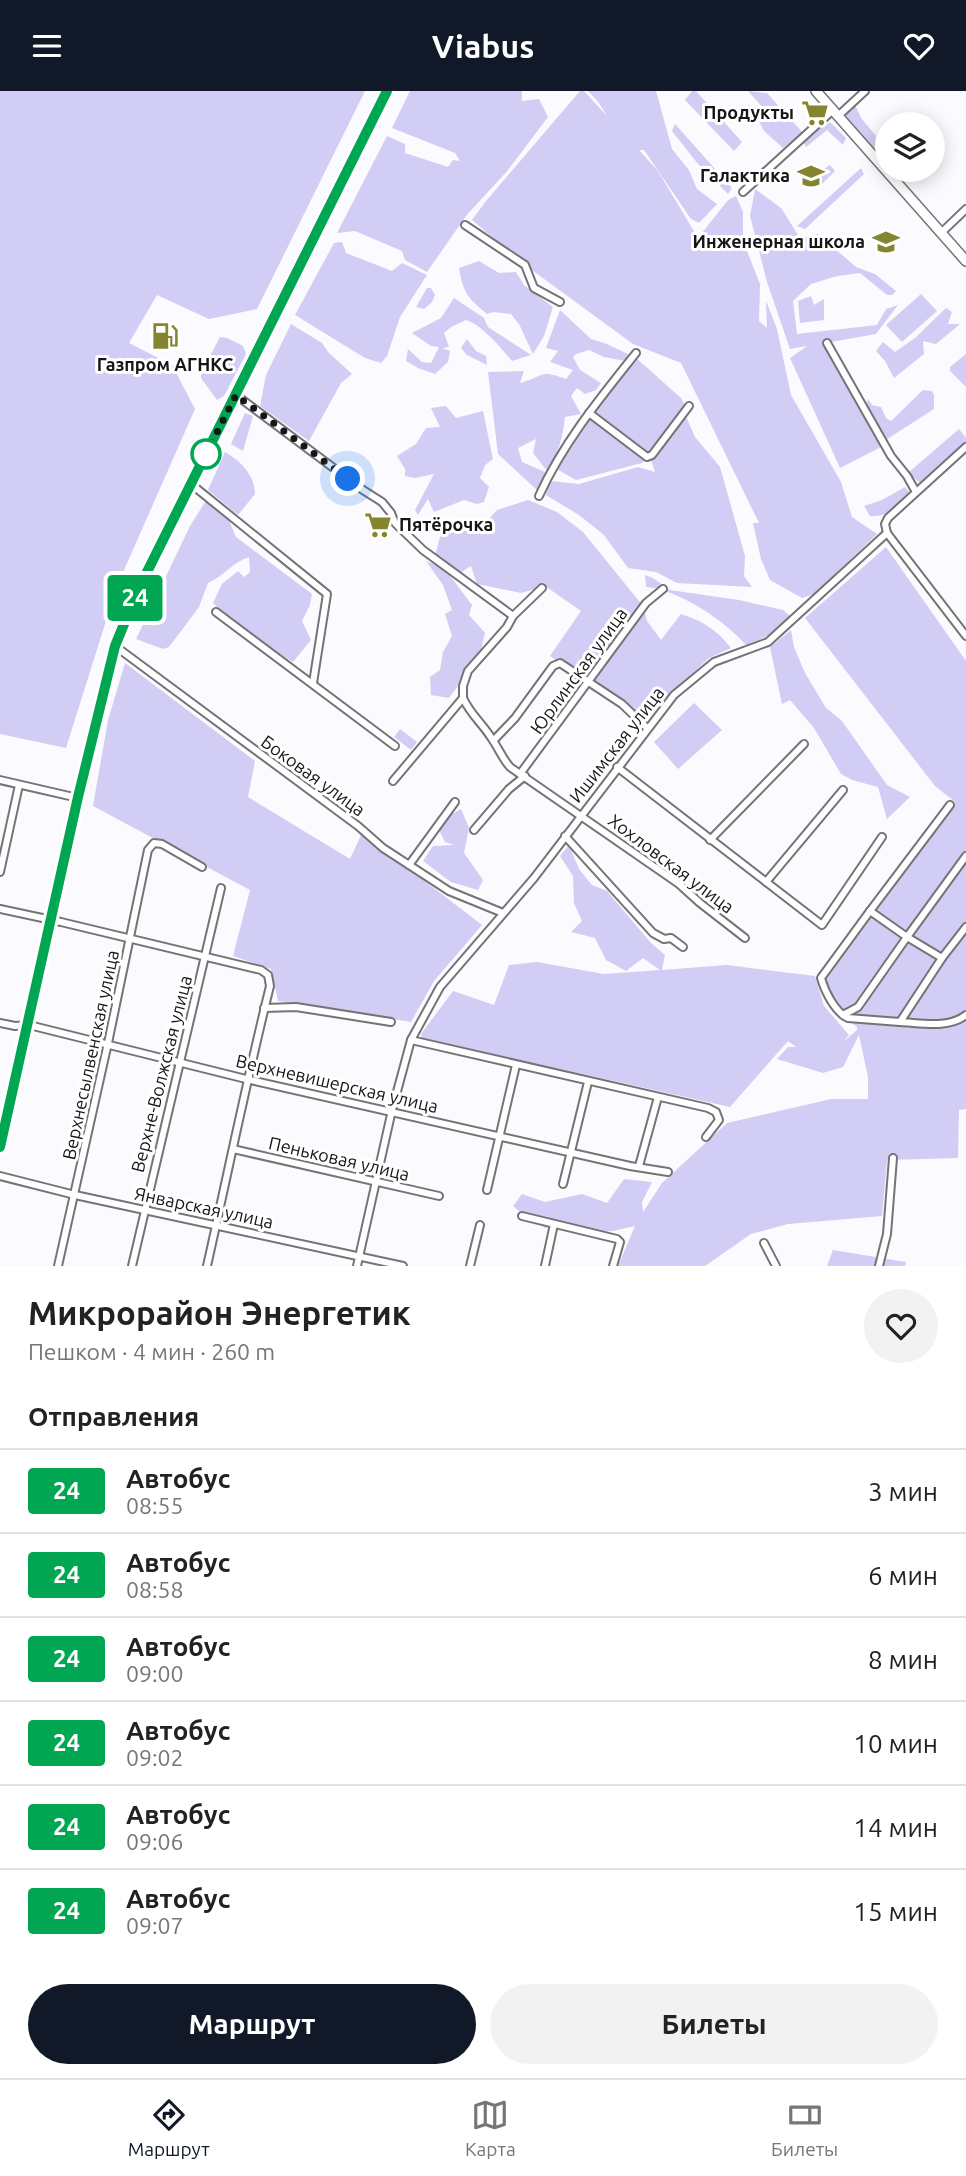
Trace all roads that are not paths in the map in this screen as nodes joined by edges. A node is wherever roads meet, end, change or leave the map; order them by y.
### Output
1 (387, 91) edge
2 (816, 91) edge
3 (865, 91) edge
4 (836, 113) junction
5 (743, 192) dead end
6 (966, 209) edge
7 (465, 225) dead end
8 (941, 233) junction
9 (966, 261) edge
10 (560, 302) dead end
11 (827, 342) dead end
12 (636, 353) dead end
13 (236, 395) junction
14 (689, 406) dead end
15 (589, 413) junction
16 (966, 447) edge
17 (191, 484) junction
18 (916, 492) junction
19 (539, 496) dead end
20 (887, 533) junction
21 (542, 588) dead end
22 (663, 589) dead end
23 (216, 612) dead end
24 (513, 616) junction
25 (966, 636) edge
26 (115, 646) junction
27 (313, 683) junction
28 (589, 683) junction
29 (463, 698) junction
30 (647, 728) junction
31 (494, 740) junction
32 (804, 744) dead end
33 (395, 746) dead end
34 (617, 767) junction
35 (523, 775) junction
36 (0, 781) edge
37 (393, 781) dead end
38 (19, 785) junction
39 (843, 790) dead end
40 (78, 797) junction
41 (454, 802) dead end
42 (950, 805) dead end
43 (580, 814) junction
44 (474, 831) dead end
45 (565, 836) junction
46 (882, 837) dead end
47 (710, 839) junction
48 (966, 856) edge
49 (409, 865) junction
50 (202, 867) dead end
51 (0, 871) edge
52 (766, 882) junction
53 (221, 888) dead end
54 (0, 909) edge
55 (870, 911) junction
56 (503, 913) junction
57 (52, 920) junction
58 (966, 927) edge
59 (907, 937) junction
60 (745, 938) dead end
61 (130, 939) junction
62 (683, 947) dead end
63 (205, 957) junction
64 (942, 958) junction
65 (264, 1008) junction
66 (843, 1015) junction
67 (966, 1015) edge
68 (391, 1022) dead end
69 (900, 1022) junction
70 (0, 1023) edge
71 (29, 1025) junction
72 (411, 1040) junction
73 (108, 1043) junction
74 (179, 1061) junction
75 (516, 1065) junction
76 (246, 1079) junction
77 (588, 1081) junction
78 (658, 1097) junction
79 (392, 1110) junction
80 (499, 1134) junction
81 (706, 1137) dead end
82 (0, 1147) edge
83 (233, 1149) junction
84 (570, 1151) junction
85 (892, 1158) dead end
86 (639, 1166) junction
87 (668, 1172) dead end
88 (0, 1176) edge
89 (377, 1183) junction
90 (563, 1184) dead end
91 (487, 1190) dead end
92 (75, 1195) junction
93 (439, 1196) dead end
94 (145, 1209) junction
95 (522, 1216) dead end
96 (554, 1224) junction
97 (216, 1225) junction
98 (480, 1225) dead end
99 (764, 1243) dead end
100 (359, 1256) junction
101 (776, 1265) edge
102 (58, 1266) edge
103 (132, 1266) edge
104 (207, 1266) edge
105 (357, 1266) edge
106 (403, 1266) edge
107 (470, 1266) edge
108 (545, 1266) edge
109 (613, 1266) edge
110 (879, 1266) edge

1 - 13 main road
2 - 4 main road
3 - 4 street
4 - 5 street
4 - 8 main road
6 - 8 street
7 - 10 street
8 - 9 main road
11 - 18 street
12 - 15 street
13 - 17 main road
13 - 24 street
14 - 15 street
15 - 19 street
16 - 18 street
17 - 26 main road
17 - 27 street
18 - 20 street
20 - 25 street
20 - 30 street, Ишимская улица
21 - 24 street
22 - 28 street, Юрлинская улица
23 - 27 street
24 - 29 street
26 - 40 main road
26 - 49 street, Боковая улица
27 - 33 street
28 - 30 street
28 - 31 street
28 - 35 street, Юрлинская улица
29 - 31 street, Хохловская улица
29 - 37 street
30 - 34 street, Ишимская улица
31 - 35 street, Хохловская улица
32 - 47 street
34 - 43 street, Ишимская улица
34 - 47 street
35 - 43 street, Хохловская улица
35 - 44 street, Юрлинская улица
36 - 38 street
38 - 40 street
38 - 51 street
39 - 52 street
40 - 57 main road
41 - 49 street
42 - 55 street
43 - 45 street, Ишимская улица
43 - 60 street, Хохловская улица
45 - 56 street, Ишимская улица
45 - 62 street
46 - 52 street
47 - 52 street
48 - 59 street
49 - 56 street, Боковая улица
50 - 61 street, Верхнесылвенская улица
53 - 63 street, Верхне-Волжская улица
54 - 57 street
55 - 59 street
55 - 66 street
56 - 72 street, Ишимская улица
57 - 61 street
57 - 71 main road
58 - 64 street
59 - 64 street
59 - 66 street
61 - 63 street
61 - 73 street, Верхнесылвенская улица
63 - 65 street
63 - 74 street, Верхне-Волжская улица
64 - 69 street
65 - 68 street
65 - 76 street
66 - 69 street
67 - 69 street
70 - 71 street, Верхневишерская улица
71 - 73 street, Верхневишерская улица
71 - 82 main road
72 - 75 street
72 - 79 street, Ишимская улица
73 - 74 street, Верхневишерская улица
73 - 92 street, Верхнесылвенская улица
74 - 76 street, Верхневишерская улица
74 - 94 street, Верхне-Волжская улица
75 - 77 street
75 - 80 street
76 - 79 street, Верхневишерская улица
76 - 83 street
77 - 78 street
77 - 84 street
78 - 81 street
78 - 86 street
79 - 80 street, Верхневишерская улица
79 - 89 street, Ишимская улица
80 - 84 street, Верхневишерская улица
80 - 91 street
83 - 89 street, Пеньковая улица
83 - 97 street
84 - 86 street, Верхневишерская улица
84 - 90 street
85 - 110 street
86 - 87 street, Верхневишерская улица
88 - 92 street, Январская улица
89 - 93 street, Пеньковая улица
89 - 100 street, Ишимская улица
92 - 94 street, Январская улица
92 - 102 street, Верхнесылвенская улица
94 - 97 street, Январская улица
94 - 103 street, Верхне-Волжская улица
95 - 96 street
96 - 108 street
96 - 109 street
97 - 100 street, Январская улица
97 - 104 street
98 - 107 street
99 - 101 street
100 - 105 street, Ишимская улица
100 - 106 street, Январская улица

